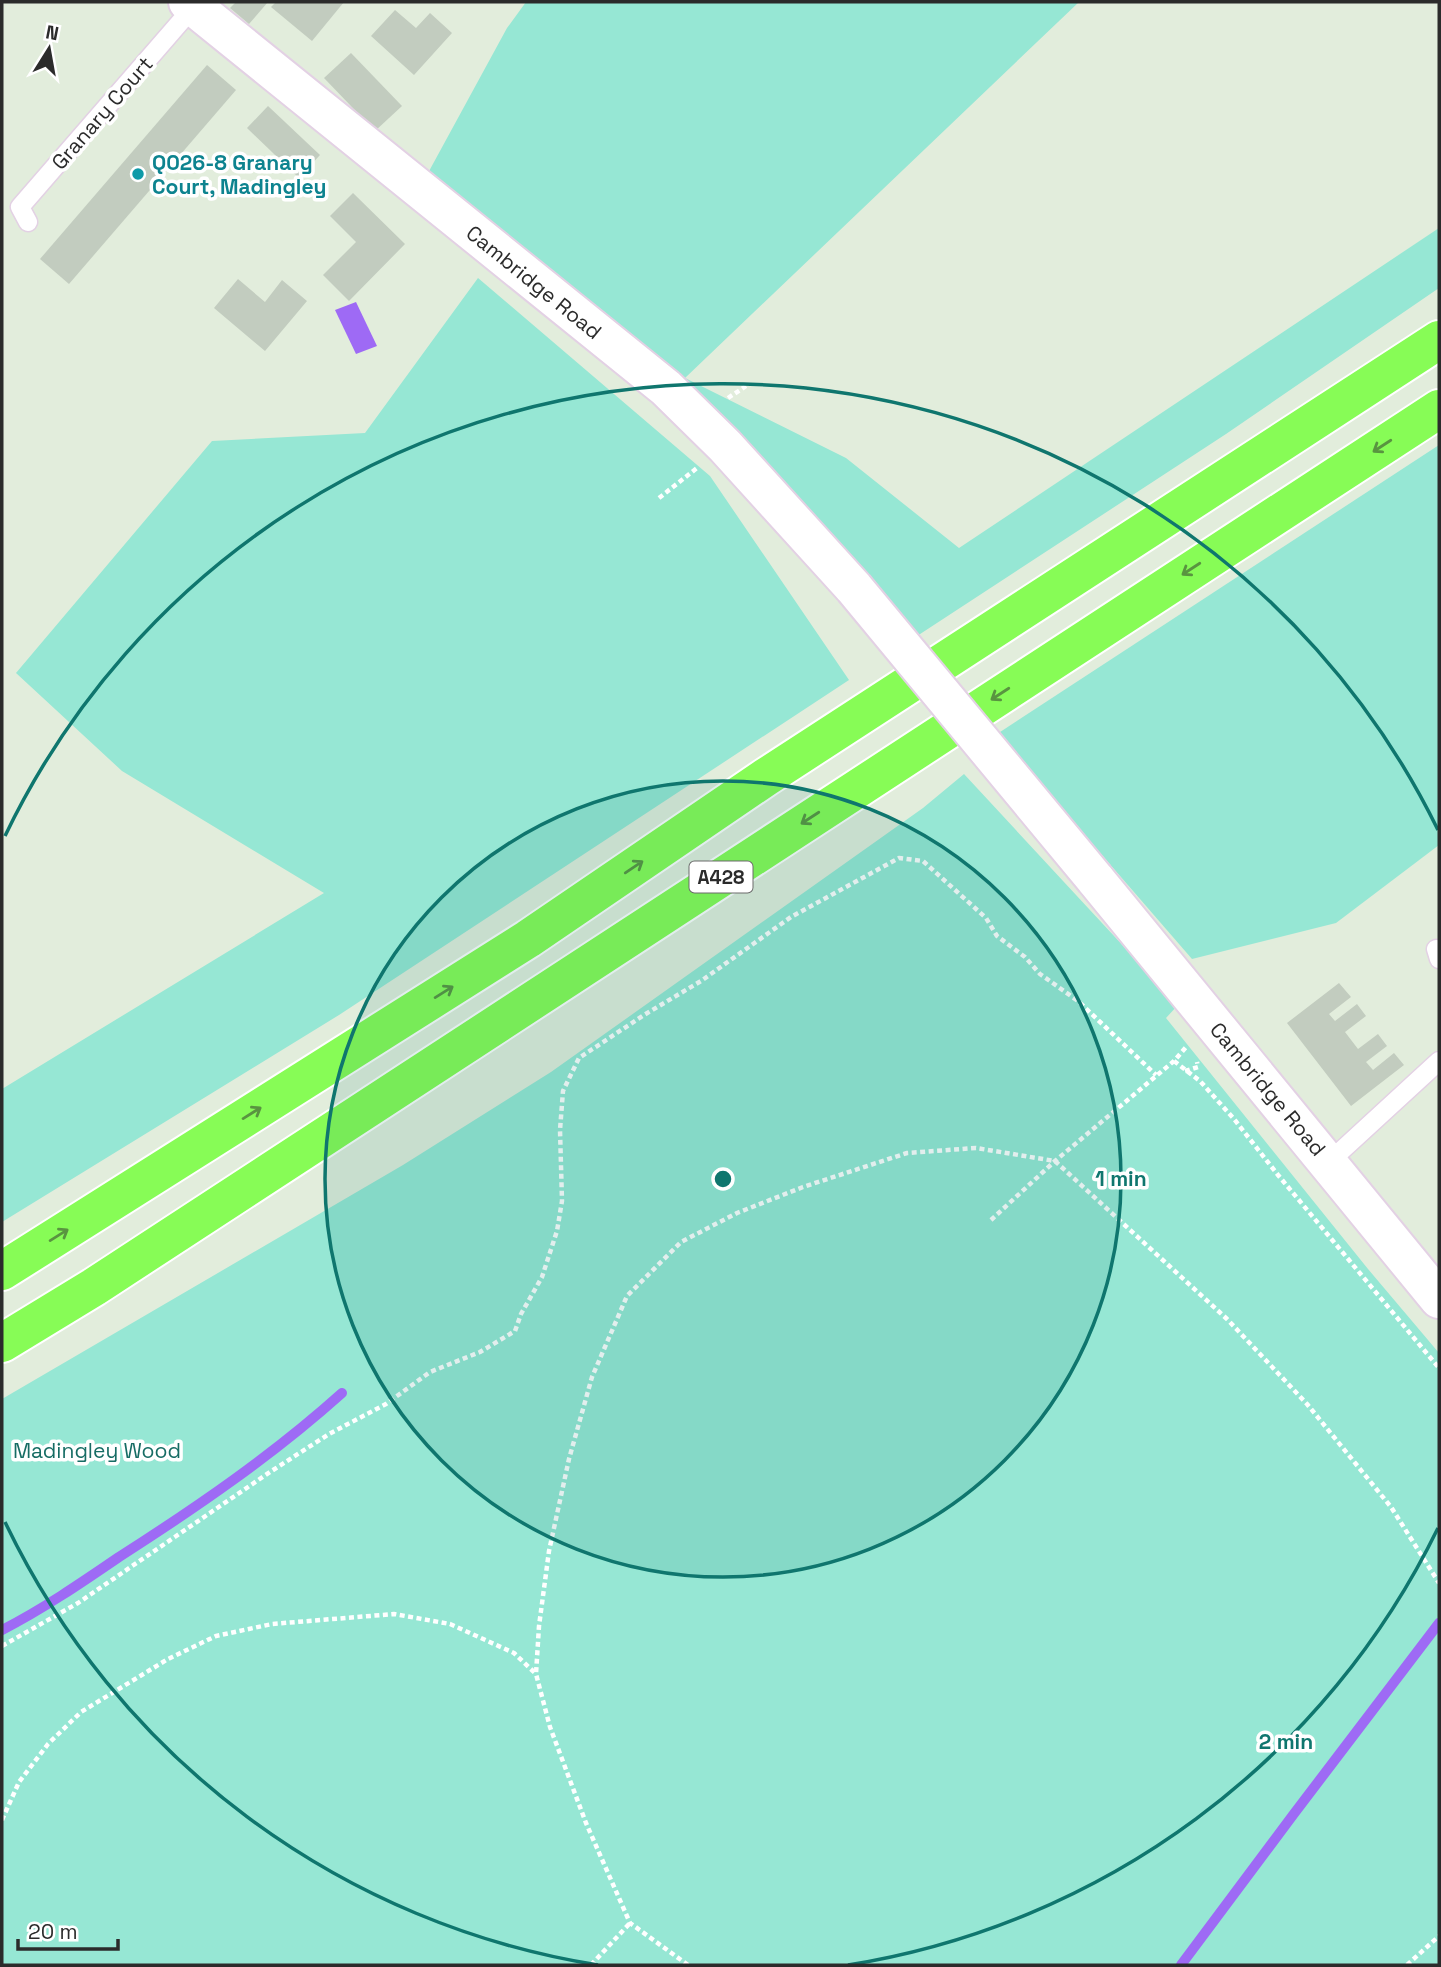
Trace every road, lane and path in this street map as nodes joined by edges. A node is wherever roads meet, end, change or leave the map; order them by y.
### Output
1 (194, 3) edge
2 (28, 222) dead end
3 (1439, 340) edge
4 (1439, 409) edge
5 (725, 446) junction
6 (659, 498) dead end
7 (1211, 1019) junction
8 (1174, 1060) junction
9 (1439, 1061) edge
10 (1156, 1075) junction
11 (1055, 1161) junction
12 (1329, 1162) junction
13 (991, 1220) dead end
14 (2, 1272) edge
15 (1439, 1299) edge
16 (2, 1343) edge
17 (1439, 1368) edge
18 (1439, 1583) edge
19 (2, 1646) edge
20 (536, 1674) junction
21 (2, 1820) edge
22 (630, 1923) junction
23 (1439, 1936) edge
24 (591, 1965) edge
25 (688, 1965) edge
26 (1407, 1965) edge

1 - 2 lane, Granary Court
1 - 5 street, Cambridge Road
14 -> 3 highway, A428
4 -> 16 highway, A428
5 - 6 path
5 - 7 street, Cambridge Road, bridge
7 - 8 path
7 - 12 street, Cambridge Road
8 - 10 path
8 - 17 path
9 - 12 lane
10 - 11 path
10 - 19 path
11 - 13 path
11 - 18 path
11 - 20 path
12 - 15 street, Cambridge Road
20 - 21 path
20 - 22 path
22 - 24 path
22 - 25 path
23 - 26 path

